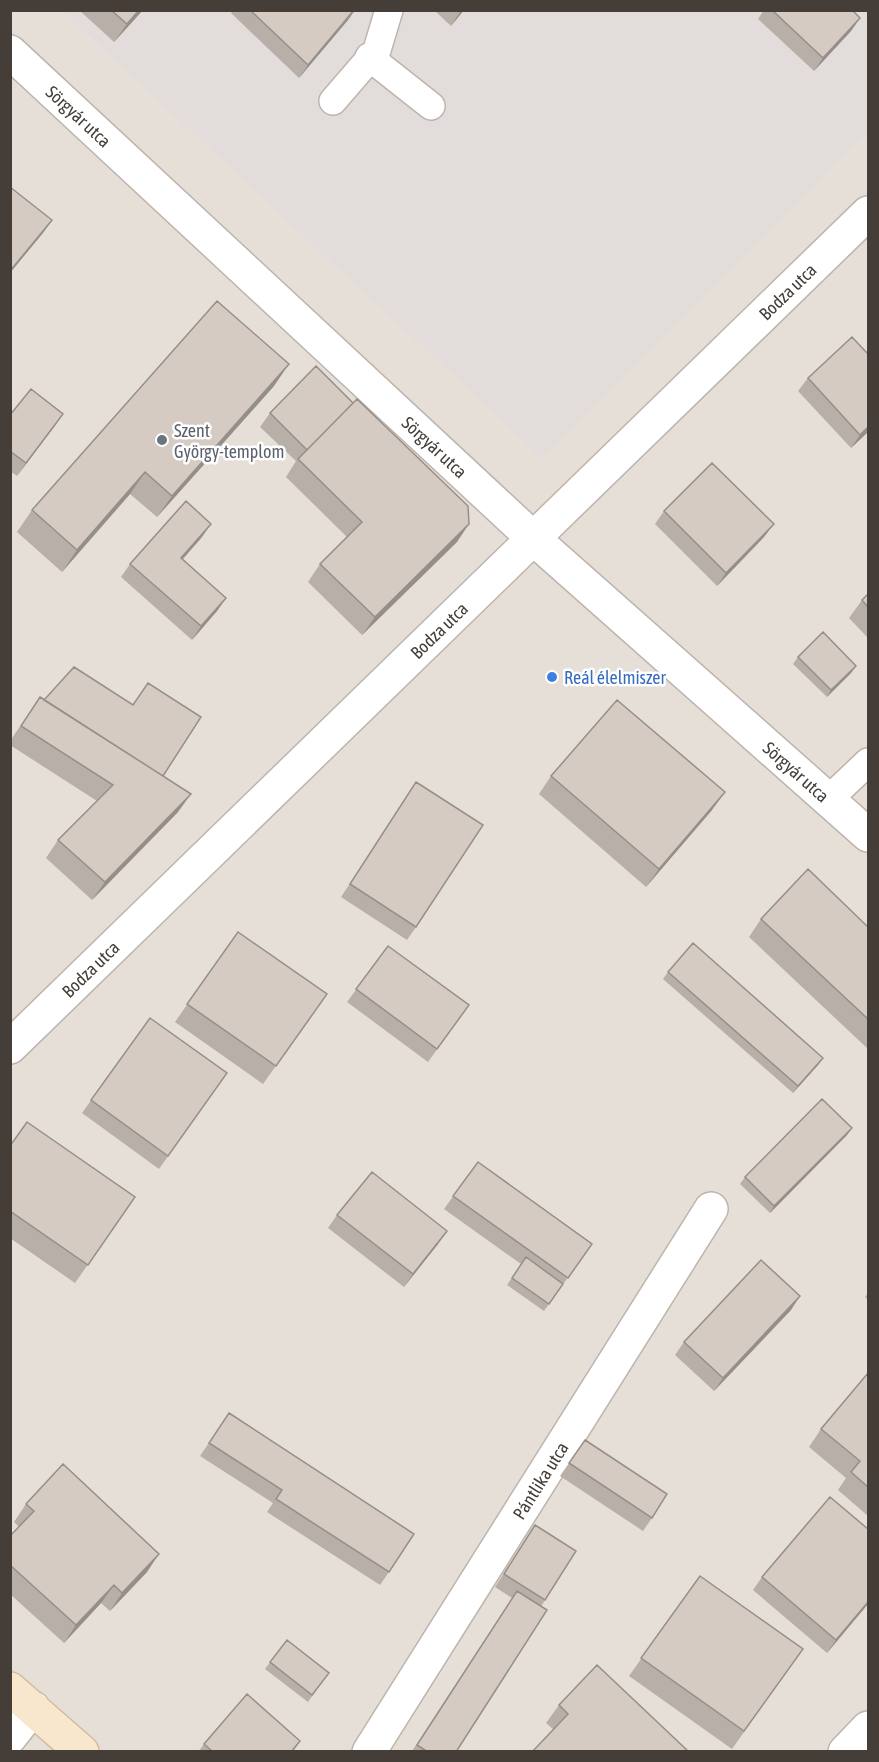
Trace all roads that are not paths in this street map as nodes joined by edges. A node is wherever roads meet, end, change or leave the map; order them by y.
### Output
1 (389, 10) edge
2 (10, 51) edge
3 (369, 57) junction
4 (333, 101) dead end
5 (432, 106) dead end
6 (868, 213) edge
7 (534, 539) junction
8 (868, 762) edge
9 (829, 800) junction
10 (868, 835) edge
11 (10, 1047) edge
12 (711, 1209) dead end
13 (22, 1699) edge
14 (868, 1728) edge
15 (10, 1737) edge
16 (82, 1752) edge
17 (369, 1752) edge
18 (844, 1752) edge

1 - 3 lane
2 - 7 street, Sörgyár utca
3 - 4 lane
3 - 5 lane
6 - 7 street, Bodza utca
7 - 9 street, Sörgyár utca
7 - 11 street, Bodza utca
8 - 9 lane
9 - 10 street, Sörgyár utca
12 - 17 street, Pántlika utca
13 - 15 street
13 - 16 street
14 - 18 street

